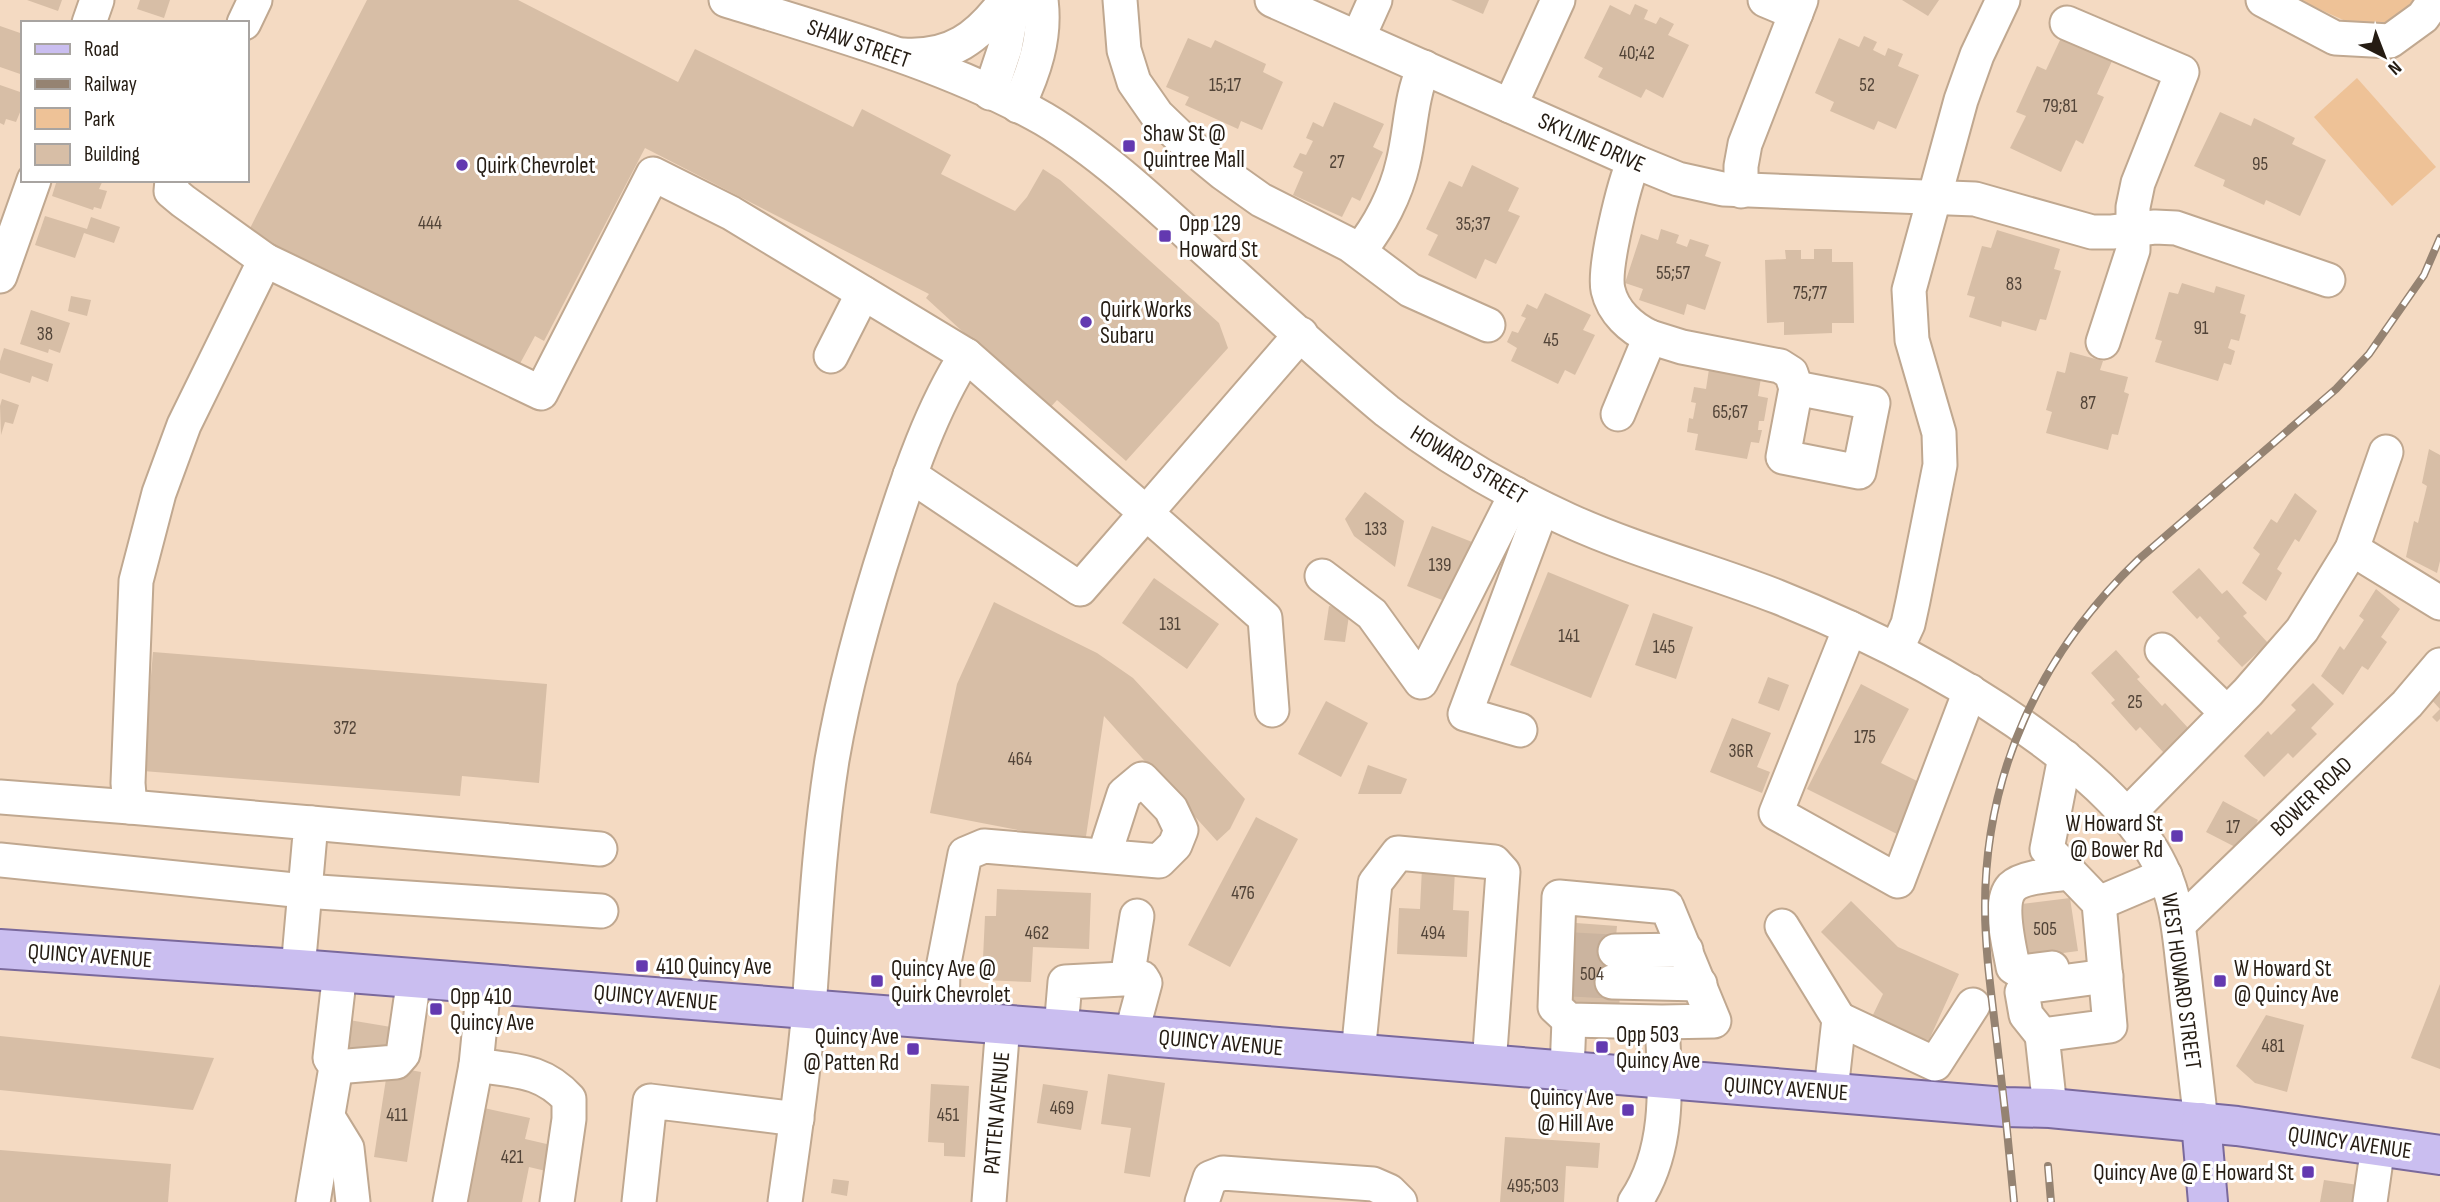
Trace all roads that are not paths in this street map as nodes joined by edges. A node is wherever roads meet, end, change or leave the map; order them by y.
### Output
1 (97, 0) edge
2 (255, 0) edge
3 (726, 0) edge
4 (1006, 0) edge
5 (1014, 0) edge
6 (1041, 0) edge
7 (1119, 0) edge
8 (1375, 0) edge
9 (1558, 0) edge
10 (1765, 0) edge
11 (2003, 0) edge
12 (2263, 0) edge
13 (2435, 0) edge
14 (1287, 3) edge
15 (1799, 6) edge
16 (90, 21) edge
17 (245, 21) edge
18 (2067, 23) dead end
19 (1358, 38) junction
20 (897, 55) junction
21 (1424, 67) junction
22 (1004, 99) junction
23 (1510, 106) junction
24 (1634, 161) junction
25 (33, 182) edge
26 (172, 182) edge
27 (1741, 191) junction
28 (1933, 198) junction
29 (2134, 229) junction
30 (1359, 251) junction
31 (265, 260) junction
32 (0, 276) edge
33 (2328, 280) dead end
34 (863, 293) junction
35 (1488, 325) dead end
36 (1301, 334) junction
37 (1650, 337) junction
38 (2103, 342) dead end
39 (966, 355) junction
40 (831, 356) dead end
41 (1796, 388) dead end
42 (1618, 414) dead end
43 (2386, 452) dead end
44 (910, 475) junction
45 (1529, 501) junction
46 (1146, 513) junction
47 (2352, 550) junction
48 (1322, 576) dead end
49 (2440, 603) edge
50 (1850, 628) junction
51 (1896, 650) junction
52 (2162, 650) dead end
53 (2440, 665) edge
54 (1981, 699) junction
55 (1272, 710) dead end
56 (2227, 713) junction
57 (1520, 730) dead end
58 (2065, 757) junction
59 (0, 797) edge
60 (130, 807) junction
61 (2126, 816) junction
62 (311, 823) junction
63 (600, 849) dead end
64 (1104, 856) dead end
65 (0, 860) edge
66 (2070, 873) junction
67 (2165, 875) junction
68 (304, 891) junction
69 (2099, 903) junction
70 (601, 911) dead end
71 (1137, 916) dead end
72 (2179, 924) junction
73 (1782, 926) dead end
74 (0, 949) edge
75 (1613, 966) tunnel mouth
76 (1693, 966) junction
77 (298, 969) junction
78 (2105, 970) junction
79 (341, 972) junction
80 (2045, 973) junction
81 (414, 978) junction
82 (1127, 979) junction
83 (484, 984) junction
84 (1973, 1005) dead end
85 (809, 1010) junction
86 (1839, 1018) junction
87 (942, 1020) junction
88 (1569, 1020) junction
89 (1662, 1022) junction
90 (1003, 1024) junction
91 (1061, 1029) junction
92 (1131, 1035) junction
93 (2042, 1035) junction
94 (1358, 1054) junction
95 (476, 1065) junction
96 (1489, 1065) junction
97 (337, 1067) junction
98 (1567, 1071) junction
99 (1665, 1080) junction
100 (1936, 1083) junction
101 (1831, 1091) junction
102 (2050, 1108) junction
103 (328, 1116) junction
104 (797, 1119) junction
105 (2201, 1122) junction
106 (2378, 1146) junction
107 (2440, 1155) edge
108 (313, 1202) edge
109 (352, 1202) edge
110 (450, 1202) edge
111 (557, 1202) edge
112 (639, 1202) edge
113 (785, 1202) edge
114 (989, 1202) edge
115 (1202, 1202) edge
116 (1400, 1202) edge
117 (1635, 1202) edge
118 (2208, 1202) edge
119 (2370, 1202) edge

1 - 16 street
2 - 17 street
3 - 20 street, SHAW STREET
4 - 20 street
5 - 22 street
6 - 22 street
7 - 30 street
8 - 19 street
9 - 23 street
10 - 15 street
11 - 28 street
12 - 13 street
14 - 19 street, SKYLINE DRIVE
15 - 27 street
18 - 29 street
19 - 21 street, SKYLINE DRIVE
20 - 22 street, SHAW STREET
21 - 23 street, SKYLINE DRIVE
21 - 30 street
22 - 36 street, HOWARD STREET
23 - 24 street, SKYLINE DRIVE
24 - 27 street, SKYLINE DRIVE
24 - 37 street
25 - 32 street
26 - 31 street
27 - 28 street, SKYLINE DRIVE
28 - 29 street, SKYLINE DRIVE
28 - 51 street
29 - 33 street, SKYLINE DRIVE
29 - 38 street
30 - 35 street
31 - 34 street
31 - 60 street
34 - 39 street
34 - 40 street
36 - 45 street, HOWARD STREET
36 - 46 street
37 - 41 street
37 - 42 street
39 - 44 street
39 - 46 street
43 - 47 street
44 - 46 street
44 - 85 street
45 - 48 street
45 - 50 street, HOWARD STREET
45 - 57 street
46 - 55 street
47 - 49 street
47 - 56 street
50 - 51 street, HOWARD STREET
50 - 54 street
51 - 54 street, HOWARD STREET
52 - 56 street
53 - 72 street, BOWER ROAD
54 - 58 street, WEST HOWARD STREET
56 - 61 street
58 - 61 street, WEST HOWARD STREET
58 - 66 street
59 - 60 street
60 - 62 street
61 - 67 street, WEST HOWARD STREET
62 - 63 street
62 - 68 street
64 - 87 street
65 - 68 street
66 - 69 street
66 - 80 street
67 - 69 street
67 - 72 street, WEST HOWARD STREET
68 - 70 street
68 - 77 street
69 - 78 street
71 - 82 street
72 - 105 street, WEST HOWARD STREET
73 - 86 street
74 - 77 main road, QUINCY AVENUE
75 - 76 street
76 - 88 street
76 - 89 street
77 - 79 main road, QUINCY AVENUE
78 - 80 street
78 - 93 street
79 - 81 main road, QUINCY AVENUE
79 - 97 street
80 - 93 street
81 - 83 main road, QUINCY AVENUE
81 - 97 street
82 - 91 street
82 - 92 street
83 - 85 main road, QUINCY AVENUE
83 - 95 street
84 - 100 street
85 - 87 main road, QUINCY AVENUE
85 - 104 street
86 - 100 street
86 - 101 street
87 - 90 main road, QUINCY AVENUE
88 - 89 street
88 - 98 street
89 - 99 street
90 - 91 main road, QUINCY AVENUE
90 - 114 street, PATTEN AVENUE
91 - 92 main road, QUINCY AVENUE
92 - 94 main road, QUINCY AVENUE
93 - 102 street
94 - 96 main road, QUINCY AVENUE
94 - 96 street
95 - 110 street
95 - 111 street
96 - 98 main road, QUINCY AVENUE
97 - 103 street
98 - 99 main road, QUINCY AVENUE
99 - 101 main road, QUINCY AVENUE
99 - 117 street
100 - 101 main road, QUINCY AVENUE
100 - 102 main road, QUINCY AVENUE
102 - 105 main road, QUINCY AVENUE
103 - 108 street
103 - 109 street
104 - 112 street
104 - 113 street
105 - 106 main road, QUINCY AVENUE
105 - 118 main road
106 - 107 main road, QUINCY AVENUE
106 - 119 street
115 - 116 street

